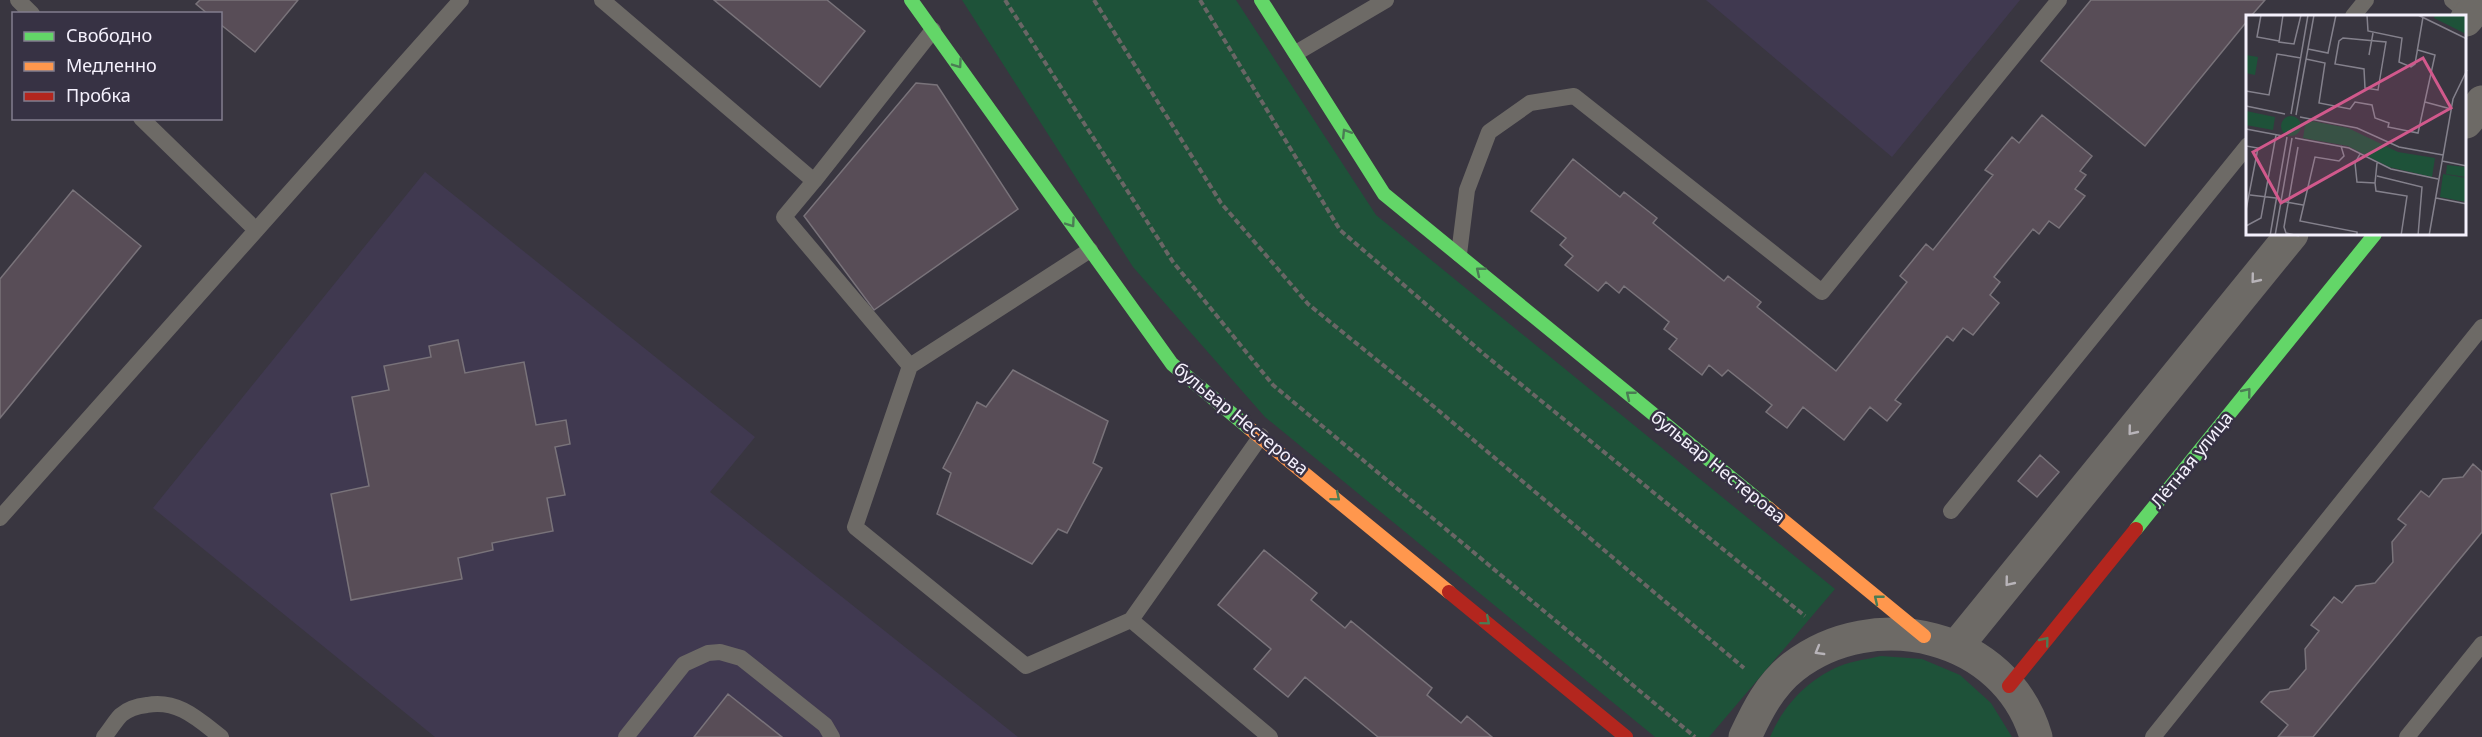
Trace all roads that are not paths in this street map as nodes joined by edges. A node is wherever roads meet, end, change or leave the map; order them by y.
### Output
1 (18, 0) edge
2 (461, 0) edge
3 (602, 0) edge
4 (911, 0) edge
5 (1261, 0) edge
6 (1386, 0) edge
7 (2059, 0) edge
8 (2366, 0) edge
9 (30, 12) edge
10 (2354, 15) edge
11 (933, 30) junction
12 (1296, 53) junction
13 (2482, 102) edge
14 (143, 120) edge
15 (2467, 121) edge
16 (2246, 147) edge
17 (814, 181) junction
18 (256, 230) junction
19 (2290, 236) edge
20 (2373, 236) edge
21 (1090, 250) junction
22 (1459, 254) junction
23 (2482, 327) edge
24 (910, 366) junction
25 (1261, 436) junction
26 (1951, 511) dead end
27 (0, 518) edge
28 (1131, 620) junction
29 (1924, 636) junction
30 (2482, 644) edge
31 (1956, 647) junction
32 (2008, 686) junction
33 (2039, 732) edge
34 (104, 737) edge
35 (220, 737) edge
36 (626, 737) edge
37 (832, 737) edge
38 (1270, 737) edge
39 (1626, 737) edge
40 (1745, 737) edge
41 (2153, 737) edge
42 (2408, 737) edge

1 - 9 lane
2 - 18 lane
3 - 17 lane
4 - 11 street, бульвар Нестерова
5 - 12 street, бульвар Нестерова
6 - 12 lane
7 - 22 lane
8 - 10 lane
11 - 17 lane
11 -> 21 street, бульвар Нестерова
22 -> 12 street, бульвар Нестерова
13 - 15 street
14 - 18 lane
16 - 26 lane
17 - 24 lane
18 - 27 lane
19 -> 31 street
32 -> 20 street, Лётная улица
21 - 24 lane
21 - 25 street, бульвар Нестерова
29 -> 22 street, бульвар Нестерова
23 - 41 lane
24 - 28 lane
25 - 28 lane
25 -> 39 street, бульвар Нестерова
28 - 38 lane
29 - 31 street
29 -> 40 street
30 - 42 lane
31 - 32 street
32 - 33 street
34 - 35 lane
36 - 37 lane

